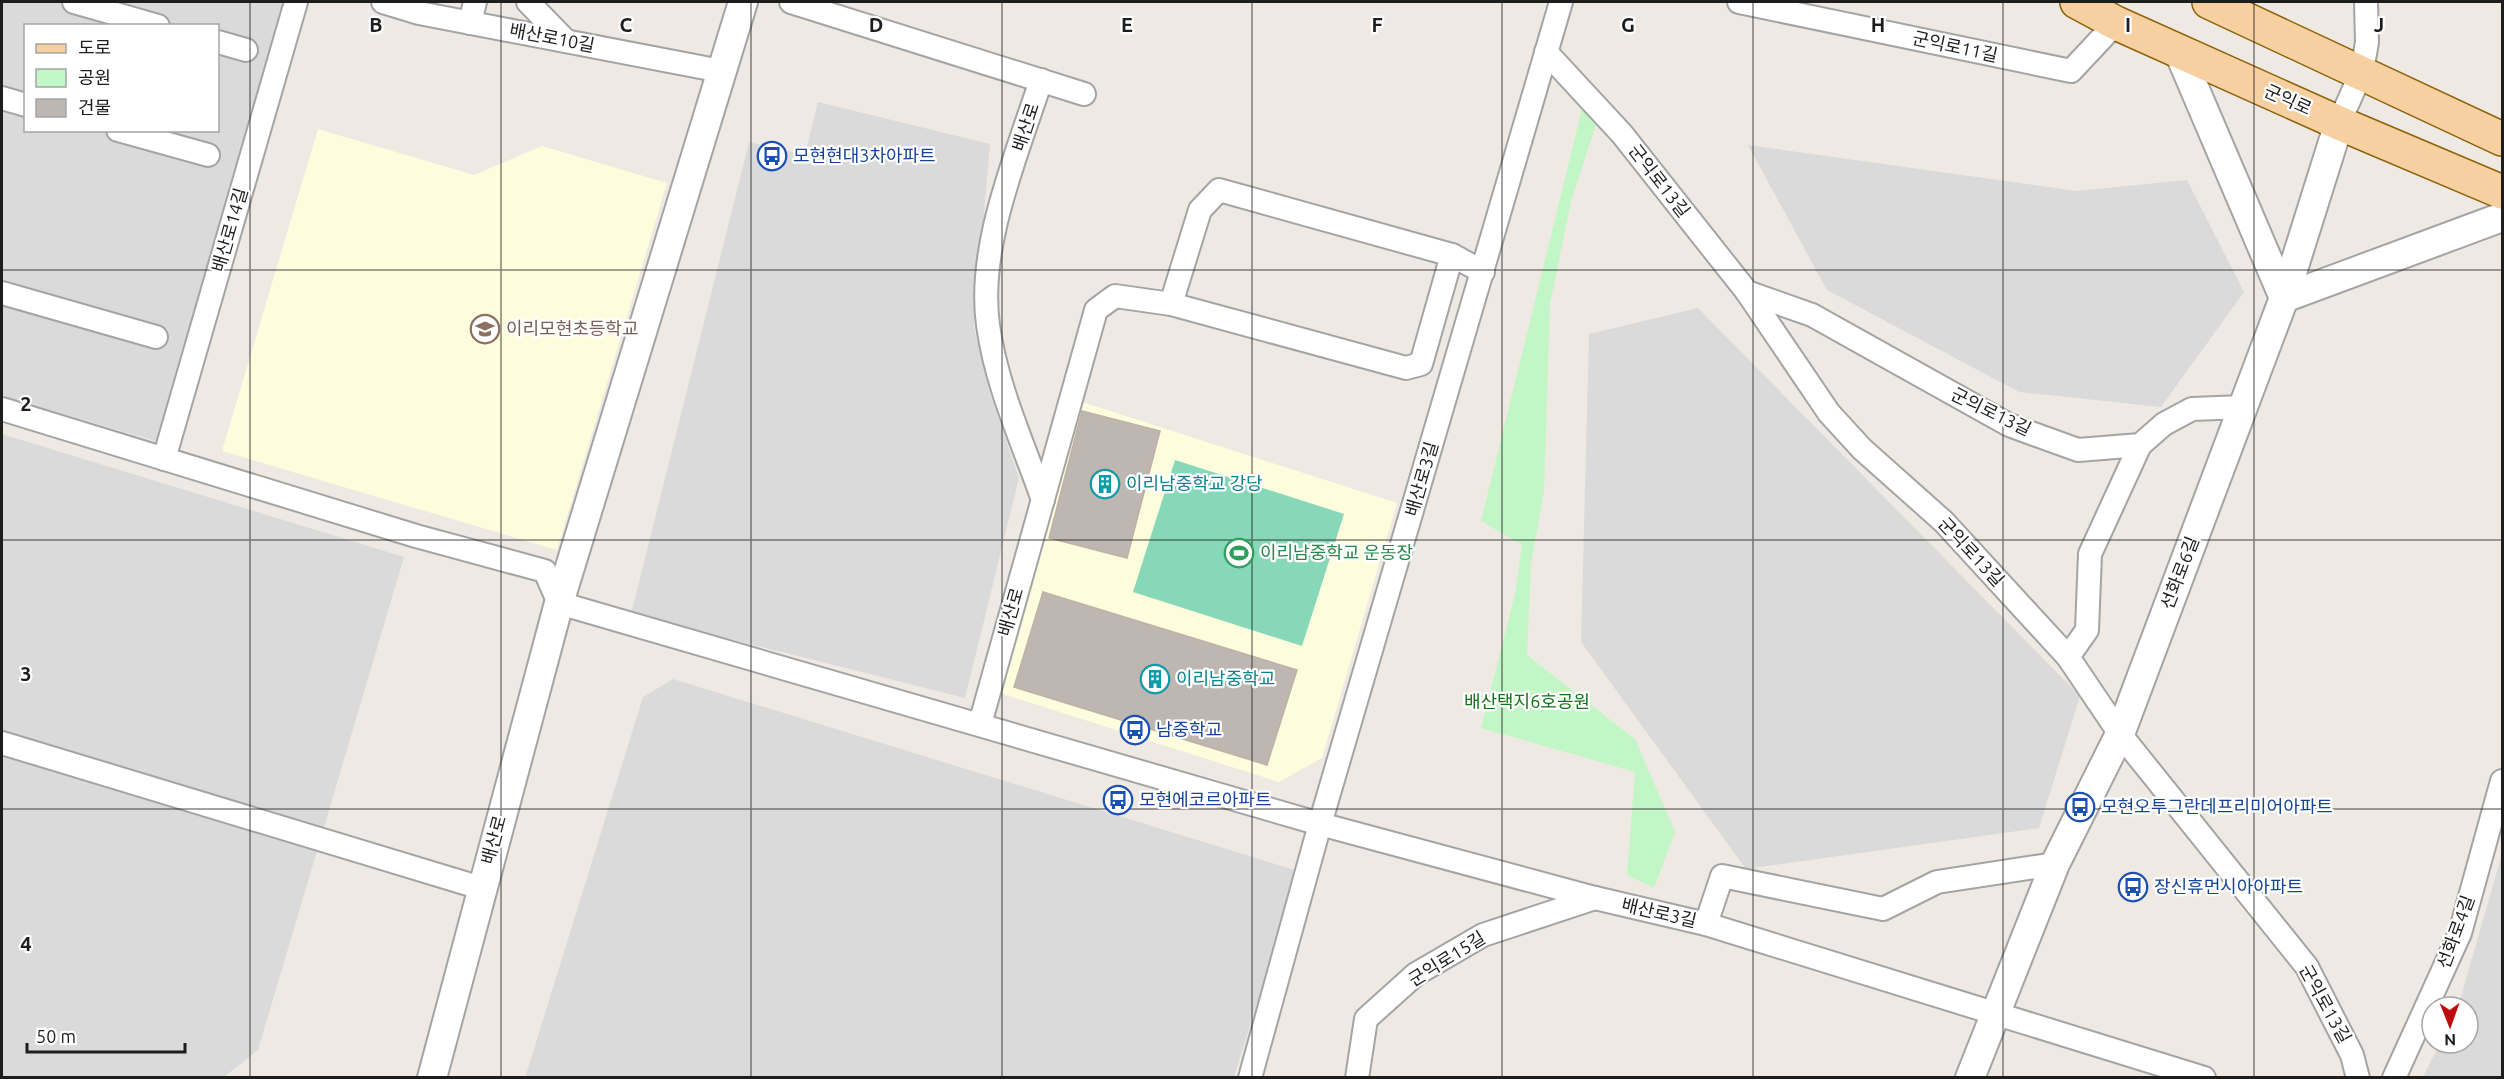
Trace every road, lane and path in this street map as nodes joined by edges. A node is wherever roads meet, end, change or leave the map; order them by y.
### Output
1 (74, 2) edge
2 (296, 2) edge
3 (383, 2) edge
4 (528, 2) edge
5 (743, 2) edge
6 (791, 2) edge
7 (1561, 2) edge
8 (1739, 2) edge
9 (2077, 2) edge
10 (2209, 2) edge
11 (2366, 2) edge
12 (472, 12) edge
13 (2116, 23) junction
14 (151, 24) edge
15 (566, 41) junction
16 (219, 42) edge
17 (246, 50) dead end
18 (2178, 51) junction
19 (1546, 52) junction
20 (721, 71) junction
21 (2362, 71) junction
22 (1041, 80) junction
23 (1084, 94) dead end
24 (2, 98) edge
25 (24, 104) edge
26 (2339, 123) junction
27 (125, 132) edge
28 (2502, 139) edge
29 (208, 155) dead end
30 (2502, 192) edge
31 (2502, 217) edge
32 (1452, 255) junction
33 (1483, 272) junction
34 (1747, 292) junction
35 (2, 293) edge
36 (2284, 298) junction
37 (1171, 304) junction
38 (156, 337) dead end
39 (2243, 407) junction
40 (2, 409) edge
41 (2140, 445) junction
42 (164, 459) junction
43 (1043, 500) junction
44 (559, 603) junction
45 (2068, 657) junction
46 (980, 723) junction
47 (2120, 734) junction
48 (2, 743) edge
49 (2502, 781) edge
50 (1320, 824) junction
51 (2055, 864) junction
52 (481, 888) junction
53 (1595, 898) junction
54 (1706, 924) junction
55 (1995, 1012) junction
56 (432, 1077) edge
57 (1250, 1077) edge
58 (1357, 1077) edge
59 (1970, 1077) edge
60 (2204, 1077) edge
61 (2358, 1077) edge
62 (2394, 1077) edge

1 - 14 street
2 - 42 street, 배산로14길
3 - 12 street, 배산로10길
4 - 15 street
5 - 20 street, 배산로
6 - 22 street, 배산로
7 - 19 street, 배산로3길
8 - 13 street, 군익로11길
9 - 13 main road, 군익로
10 - 21 main road
11 - 21 street
12 - 15 street, 배산로10길
13 - 18 main road, 군익로
15 - 20 street, 배산로10길
16 - 17 street
18 - 26 main road, 군익로
18 - 36 street
19 - 33 street, 배산로3길
19 - 34 street, 군익로13길
20 - 44 street, 배산로
21 - 26 street
21 - 28 main road
22 - 23 street, 배산로
22 - 43 street, 배산로
24 - 25 street
26 - 30 main road, 군익로
26 - 36 street, 선화로6길
27 - 29 street
31 - 36 street
32 - 33 street
32 - 37 street
32 - 37 street
33 - 50 street, 배산로3길
34 - 41 street, 군의로13길
34 - 45 street, 군익로13길
35 - 38 street
36 - 39 street, 선화로6길
37 - 43 street
39 - 41 street
39 - 47 street, 선화로6길
40 - 42 street
41 - 45 street
42 - 44 street
43 - 46 street, 배산로
44 - 46 street
44 - 52 street, 배산로
45 - 47 street, 군익로13길
46 - 50 street, 배산로3길
47 - 51 street, 선화로6길
47 - 61 street, 군익로13길
48 - 52 street
49 - 62 street, 선화로4길
50 - 53 street, 배산로3길
50 - 57 street, 배산로3길
51 - 54 street
51 - 55 street, 선화로6길
52 - 56 street, 배산로
53 - 54 street, 배산로3길
53 - 58 street, 군익로15길
54 - 55 street, 배산로3길
55 - 59 street, 선화로6길
55 - 60 street

